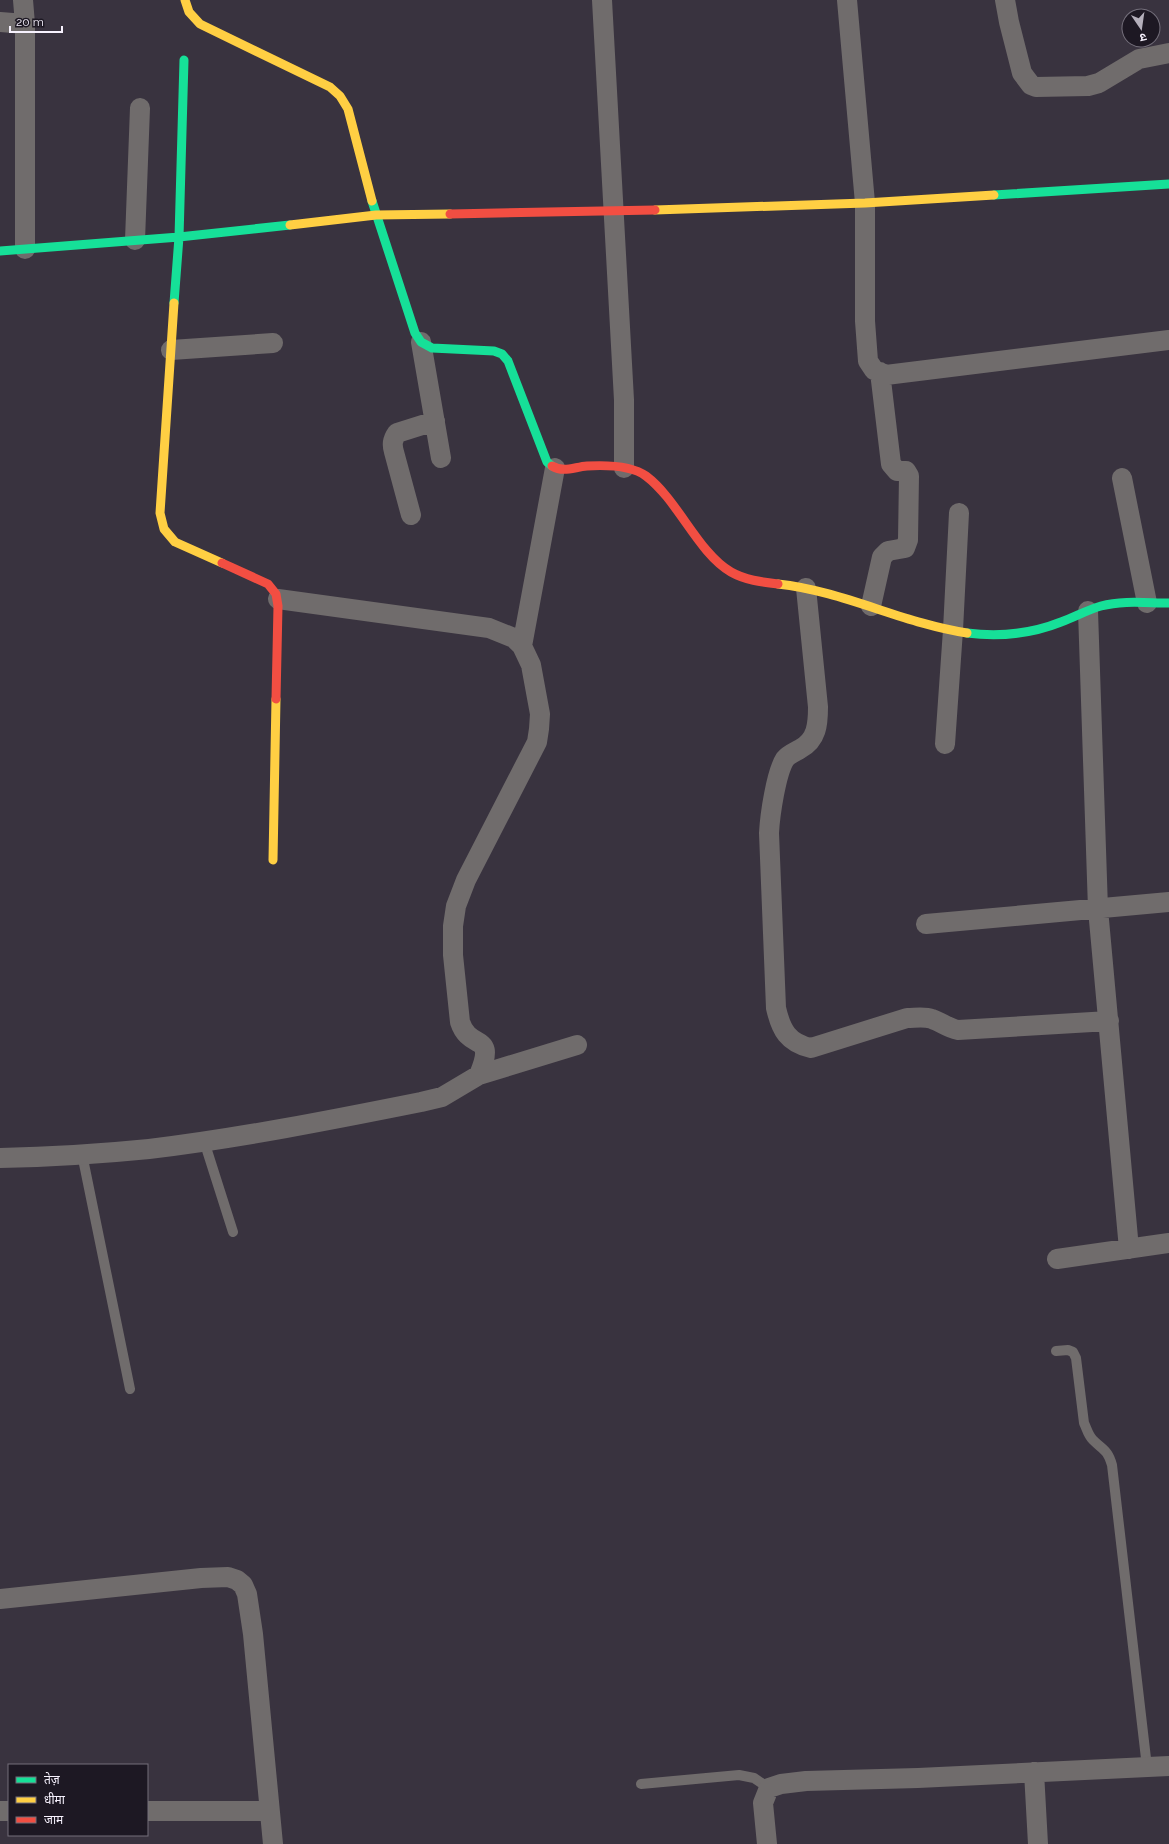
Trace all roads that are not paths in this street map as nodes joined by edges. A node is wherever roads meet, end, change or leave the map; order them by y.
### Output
1 (23, 0) edge
2 (185, 0) edge
3 (602, 0) edge
4 (847, 0) edge
5 (1005, 0) edge
6 (0, 22) edge
7 (25, 24) junction
8 (1169, 53) edge
9 (184, 60) dead end
10 (140, 108) dead end
11 (1169, 184) edge
12 (865, 203) junction
13 (613, 212) junction
14 (376, 215) junction
15 (179, 237) junction
16 (136, 240) junction
17 (25, 249) junction
18 (0, 252) edge
19 (1169, 340) edge
20 (421, 342) junction
21 (273, 343) dead end
22 (171, 350) junction
23 (880, 372) junction
24 (435, 421) junction
25 (442, 458) dead end
26 (555, 468) junction
27 (624, 468) junction
28 (1122, 478) dead end
29 (959, 513) dead end
30 (411, 515) dead end
31 (806, 588) junction
32 (278, 600) junction
33 (1147, 603) junction
34 (1169, 603) edge
35 (871, 606) junction
36 (1088, 611) junction
37 (953, 630) junction
38 (522, 646) junction
39 (945, 744) dead end
40 (273, 860) dead end
41 (1169, 902) edge
42 (1098, 909) junction
43 (926, 924) dead end
44 (1108, 1021) junction
45 (577, 1046) dead end
46 (479, 1075) junction
47 (204, 1141) junction
48 (82, 1154) junction
49 (0, 1158) edge
50 (233, 1232) dead end
51 (1169, 1243) edge
52 (1129, 1249) junction
53 (1057, 1259) dead end
54 (1056, 1351) dead end
55 (130, 1389) dead end
56 (0, 1599) edge
57 (1169, 1766) edge
58 (1147, 1767) junction
59 (1034, 1772) junction
60 (641, 1784) dead end
61 (769, 1788) junction
62 (148, 1811) edge
63 (269, 1811) junction
64 (272, 1844) edge
65 (767, 1844) edge
66 (1038, 1844) edge

1 - 7 street
2 - 14 street
3 - 13 street
4 - 12 street
5 - 8 street
6 - 7 street
7 - 17 street
9 - 15 street
10 - 16 street
11 - 12 street
12 - 13 street
12 - 23 street
13 - 14 street
13 - 27 street
14 - 15 street
14 - 20 street
15 - 16 street
15 - 22 street
16 - 17 street
17 - 18 street
19 - 23 street
20 - 24 street
20 - 26 street
21 - 22 street
22 - 32 street
23 - 35 street
24 - 25 street
24 - 30 street
26 - 27 street
26 - 38 street
27 - 31 street
28 - 33 street
29 - 37 street
31 - 35 street
31 - 44 street
32 - 38 street
32 - 40 street
33 - 34 street
33 - 36 street
35 - 37 street
36 - 37 street
36 - 42 street
37 - 39 street
38 - 46 street
41 - 42 street
42 - 43 street
42 - 44 street
44 - 52 street
45 - 46 street
46 - 47 street
47 - 48 street
47 - 50 lane
48 - 49 street
48 - 55 lane
51 - 52 street
52 - 53 street
54 - 58 lane
56 - 63 street
57 - 58 street
58 - 59 street
59 - 61 street
59 - 66 street
60 - 61 lane
61 - 65 street
62 - 63 street
63 - 64 street

